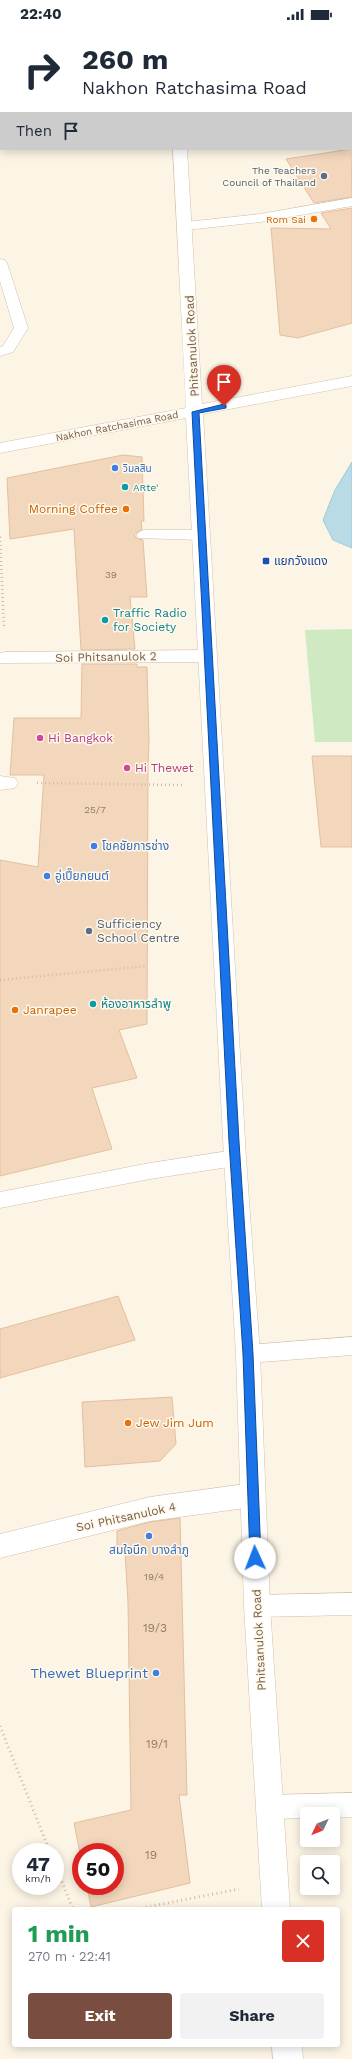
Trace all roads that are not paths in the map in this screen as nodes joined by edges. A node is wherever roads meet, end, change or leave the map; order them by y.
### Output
1 (180, 150) edge
2 (352, 202) edge
3 (186, 226) junction
4 (0, 263) edge
5 (0, 352) edge
6 (352, 381) edge
7 (195, 412) junction
8 (0, 448) edge
9 (144, 535) dead end
10 (202, 535) junction
11 (207, 656) junction
12 (5, 658) road end
13 (235, 1158) junction
14 (0, 1200) edge
15 (352, 1346) edge
16 (248, 1354) junction
17 (253, 1495) junction
18 (0, 1546) edge
19 (352, 1604) edge
20 (257, 1606) junction
21 (352, 1805) edge
22 (269, 1807) junction
23 (276, 1907) edge
24 (287, 2047) edge
25 (288, 2059) edge

1 - 3 main road, Phitsanulok Road
2 - 3 lane
3 - 7 main road, Phitsanulok Road
4 - 5 lane
6 - 7 main road, Nakhon Ratchasima Road
7 - 8 main road, Nakhon Ratchasima Road
7 - 10 main road, Phitsanulok Road
9 - 10 lane
10 - 11 main road, Phitsanulok Road
11 - 12 main road, Soi Phitsanulok 2
11 - 13 main road, Phitsanulok Road
13 - 14 lane
13 - 16 main road, Phitsanulok Road
15 - 16 lane
16 - 17 main road, Phitsanulok Road
17 - 18 main road, Soi Phitsanulok 4
17 - 20 main road, Phitsanulok Road
19 - 20 lane
20 - 22 main road, Phitsanulok Road
21 - 22 lane
22 - 23 main road, Phitsanulok Road
24 - 25 main road

